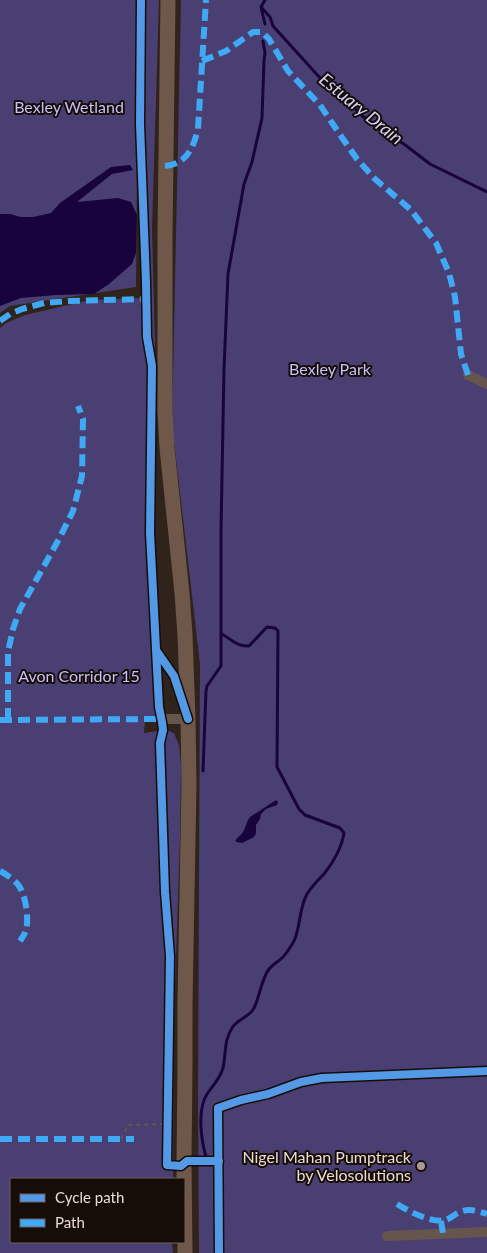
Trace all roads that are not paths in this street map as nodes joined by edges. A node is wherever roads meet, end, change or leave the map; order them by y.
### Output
1 (168, 0) edge
2 (468, 376) dead end
3 (487, 384) edge
4 (162, 719) dead end
5 (188, 719) junction
6 (184, 1178) edge
7 (487, 1232) edge
8 (387, 1236) dead end

1 - 5 highway
2 - 3 street
4 - 5 street
5 - 6 highway
7 - 8 street

